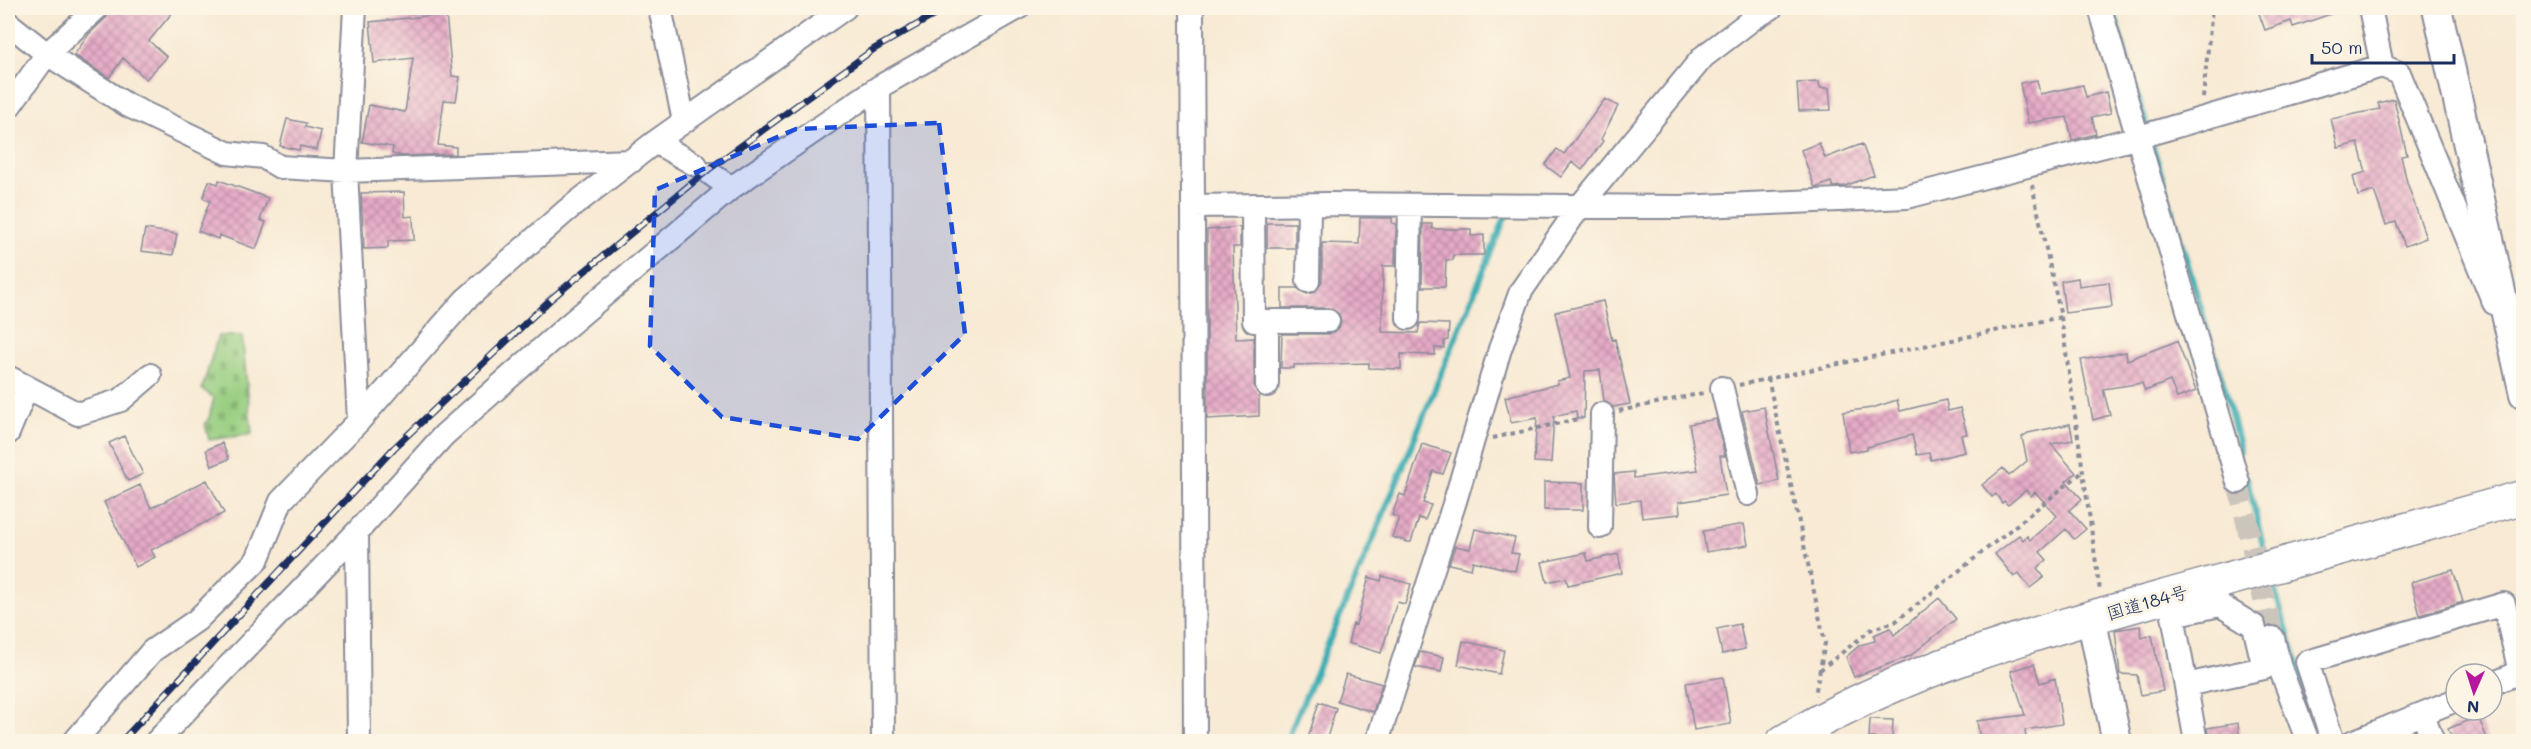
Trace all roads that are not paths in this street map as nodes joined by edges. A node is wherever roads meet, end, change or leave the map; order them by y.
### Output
1 (97, 8) edge
2 (355, 8) edge
3 (660, 8) edge
4 (845, 8) edge
5 (1018, 8) edge
6 (1192, 8) edge
7 (1771, 8) edge
8 (2100, 8) edge
9 (2370, 8) edge
10 (2438, 8) edge
11 (8, 23) edge
12 (47, 54) junction
13 (2382, 66) junction
14 (879, 87) junction
15 (8, 108) edge
16 (684, 121) junction
17 (2139, 138) junction
18 (655, 142) junction
19 (632, 160) junction
20 (346, 171) junction
21 (731, 188) junction
22 (1253, 205) junction
23 (1309, 205) junction
24 (1410, 205) junction
25 (1193, 206) junction
26 (1580, 206) junction
27 (1308, 281) dead end
28 (1408, 318) dead end
29 (1267, 321) junction
30 (1328, 321) dead end
31 (2515, 355) junction
32 (150, 375) dead end
33 (17, 382) edge
34 (1267, 385) dead end
35 (1722, 388) road end
36 (2523, 394) edge
37 (1602, 414) road end
38 (359, 421) junction
39 (8, 433) edge
40 (2238, 482) tunnel mouth
41 (1748, 494) dead end
42 (2523, 497) edge
43 (1600, 527) dead end
44 (357, 532) junction
45 (2091, 617) junction
46 (2272, 635) tunnel mouth
47 (2504, 679) edge
48 (2186, 685) junction
49 (2444, 705) edge
50 (2423, 714) junction
51 (1794, 737) edge
52 (74, 741) edge
53 (156, 741) edge
54 (359, 741) edge
55 (884, 741) edge
56 (1195, 741) edge
57 (1377, 741) edge
58 (2117, 741) edge
59 (2196, 741) edge
60 (2308, 741) edge
61 (2333, 741) edge
62 (2352, 741) edge
63 (2433, 741) edge

1 - 12 street
2 - 20 street
3 - 16 street
4 - 16 street
5 - 14 street
6 - 25 street
7 - 26 street
8 - 17 street
9 - 13 street
10 - 31 street
11 - 12 street
12 - 15 street
12 - 20 street
13 - 17 street
13 - 31 street
14 - 21 street
14 - 55 street
16 - 18 street
17 - 26 street
17 - 40 street
18 - 19 street
18 - 21 street
19 - 20 street
19 - 38 street
20 - 38 street
21 - 44 street
22 - 23 street
22 - 25 street
22 - 29 street
23 - 24 street
23 - 27 street
24 - 26 street
24 - 28 street
25 - 56 street
26 - 57 street
29 - 30 street
29 - 34 street
31 - 36 street
32 - 33 street
33 - 39 street
35 - 41 street
37 - 43 street
38 - 52 street
42 - 45 highway, 国道184号
44 - 53 street
44 - 54 street
45 - 51 highway, 国道184号
45 - 58 street
46 - 60 street
47 - 61 street
48 - 48 street
48 - 59 street
49 - 50 street
50 - 62 street
50 - 63 street

